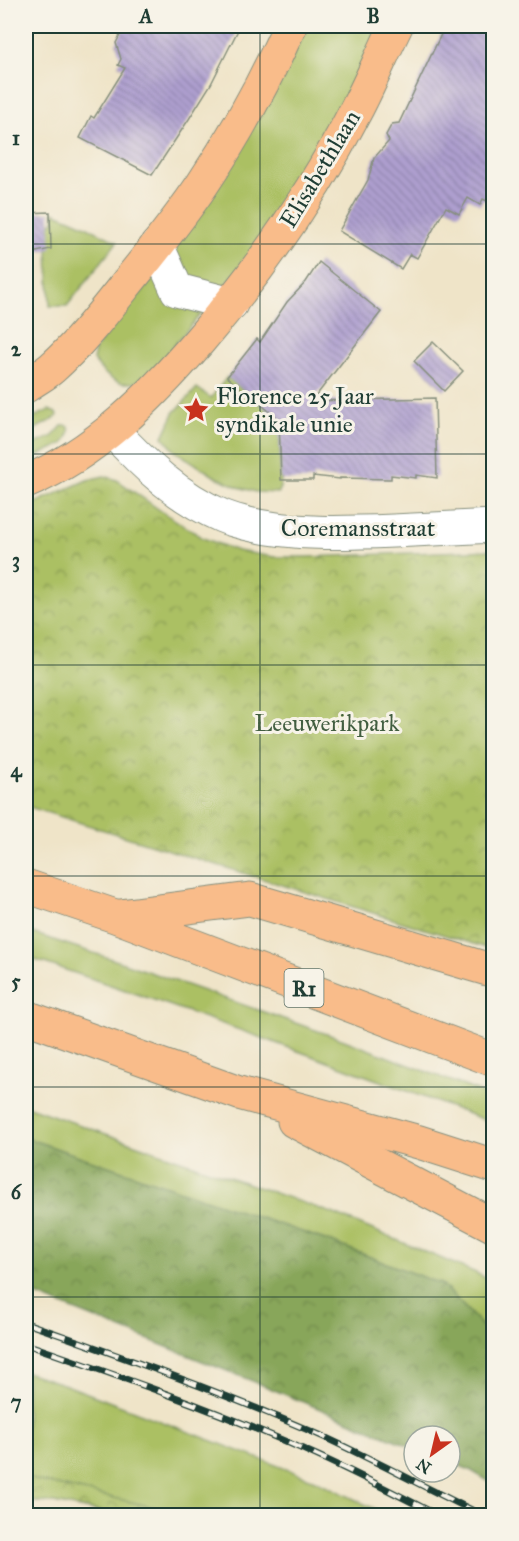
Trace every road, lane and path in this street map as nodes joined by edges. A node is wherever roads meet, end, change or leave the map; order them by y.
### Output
1 (290, 26) edge
2 (396, 26) edge
3 (157, 245) junction
4 (231, 304) junction
5 (26, 386) edge
6 (112, 430) junction
7 (26, 482) edge
8 (494, 526) edge
9 (26, 886) edge
10 (115, 916) junction
11 (494, 971) edge
12 (26, 1017) edge
13 (494, 1060) edge
14 (239, 1093) junction
15 (494, 1166) edge
16 (494, 1226) edge

1 - 3 main road
2 - 4 main road, Elisabethlaan
3 - 4 street
3 - 5 main road
4 - 6 main road, Elisabethlaan
6 - 7 main road, Elisabethlaan
6 - 8 street, Coremansstraat
9 - 10 main road, R1
10 - 11 main road
10 - 13 main road, R1
12 - 14 main road
14 - 15 main road
14 - 16 main road

